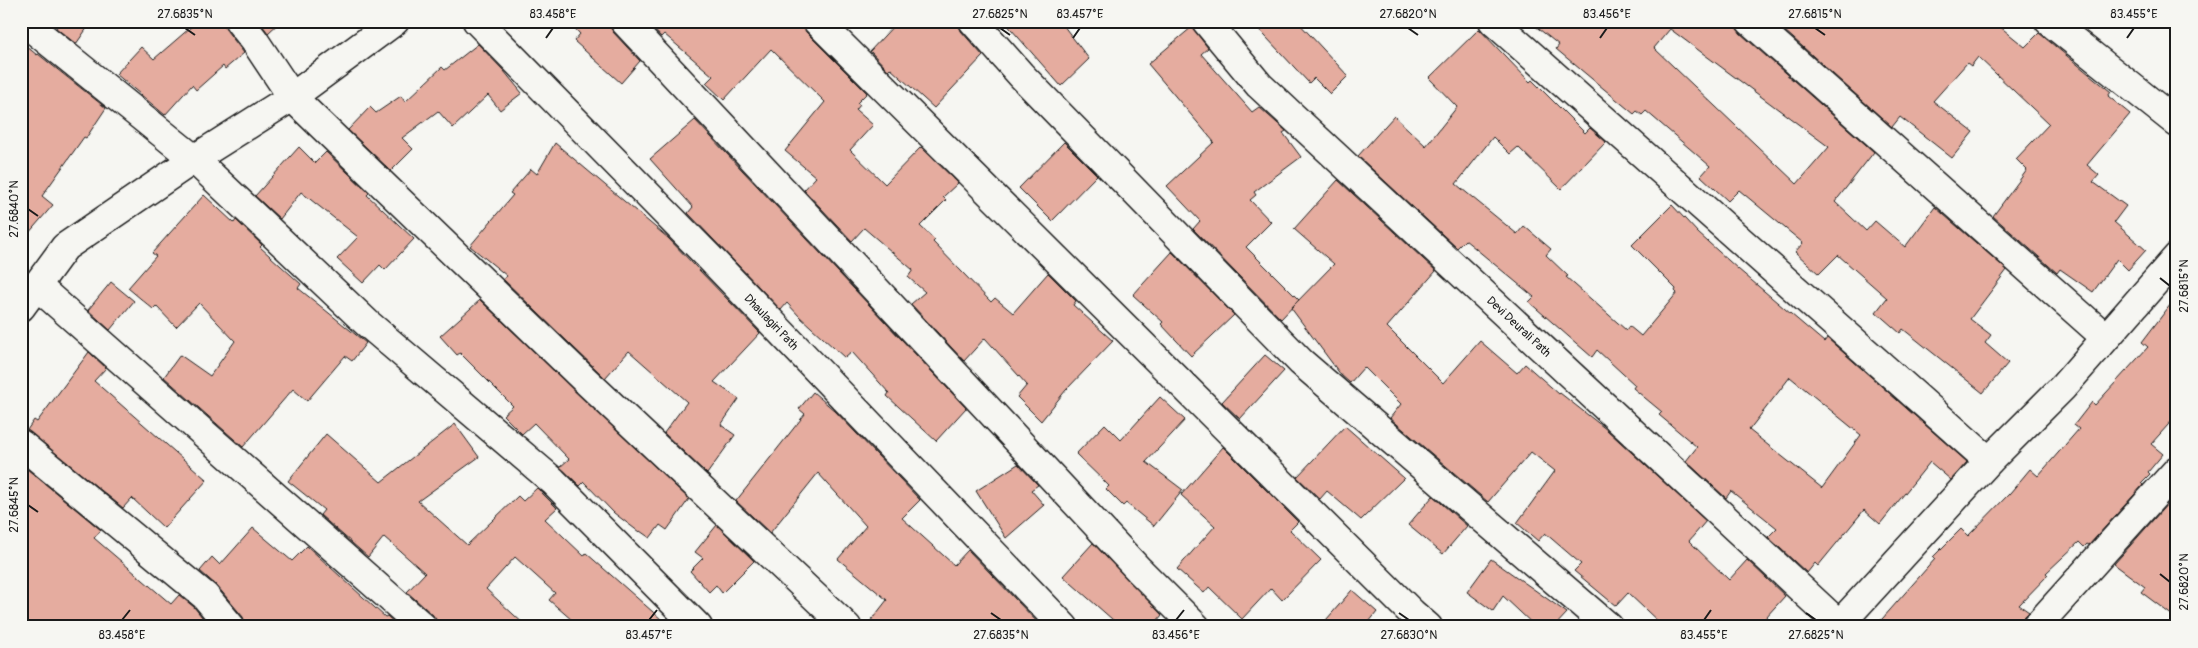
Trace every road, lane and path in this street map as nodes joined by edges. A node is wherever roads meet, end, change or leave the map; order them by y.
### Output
1 (23, 21) edge
2 (239, 21) edge
3 (395, 21) edge
4 (477, 21) edge
5 (624, 21) edge
6 (816, 21) edge
7 (973, 21) edge
8 (1206, 21) edge
9 (1493, 21) edge
10 (1750, 21) edge
11 (2049, 21) edge
12 (292, 97) junction
13 (2177, 123) edge
14 (194, 159) junction
15 (2177, 257) edge
16 (29, 296) edge
17 (2105, 338) junction
18 (21, 444) edge
19 (1989, 462) junction
20 (2177, 470) edge
21 (1839, 626) edge
22 (230, 627) edge
23 (423, 627) edge
24 (698, 627) edge
25 (847, 627) edge
26 (1064, 627) edge
27 (1196, 627) edge
28 (1428, 627) edge
29 (1610, 627) edge
30 (2036, 627) edge

1 - 14 street
2 - 12 street
3 - 12 street
4 - 26 street, Dhaulagiri Path
5 - 27 street
6 - 28 street
7 - 29 street
8 - 21 street, Devi Deurali Path
9 - 19 street
10 - 17 street
11 - 13 street
12 - 14 street
12 - 25 street
14 - 16 street
14 - 24 street
15 - 17 street
16 - 23 street
17 - 19 street
18 - 22 street
19 - 21 street
20 - 30 street

